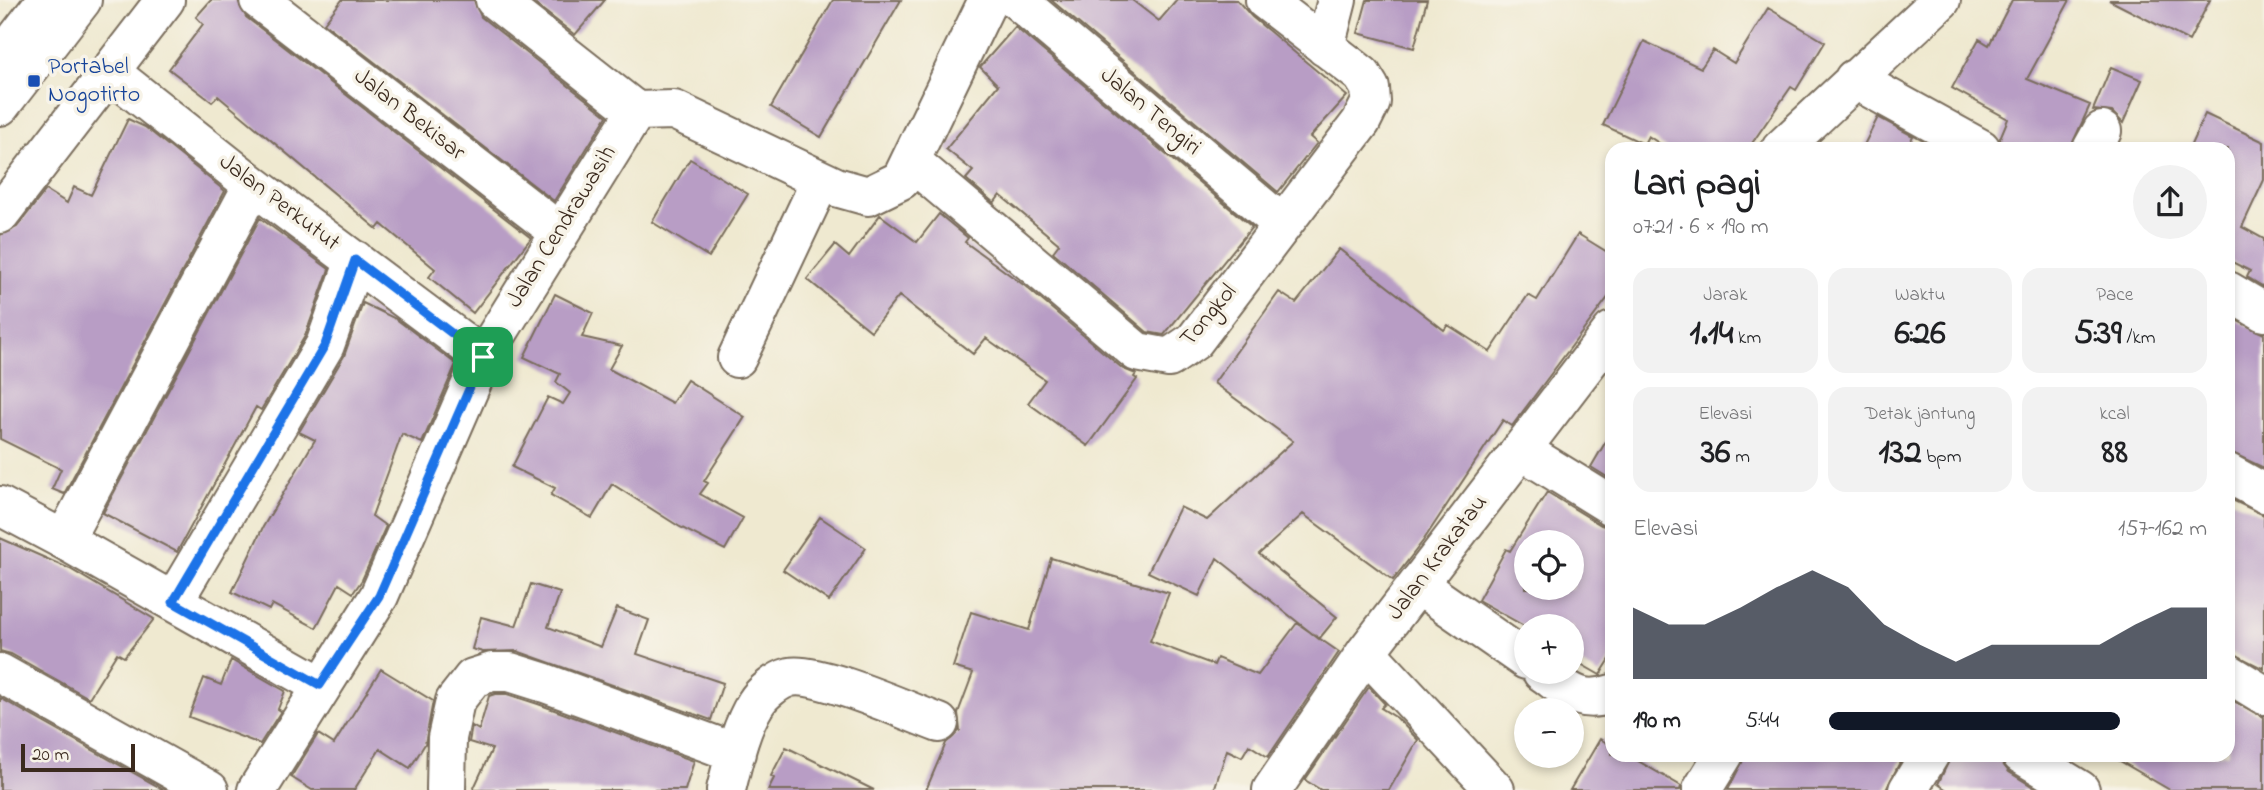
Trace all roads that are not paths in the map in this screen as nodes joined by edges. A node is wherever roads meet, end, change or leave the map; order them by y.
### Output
1 (46, 0) edge
2 (82, 0) edge
3 (165, 0) edge
4 (259, 0) edge
5 (495, 0) edge
6 (988, 0) edge
7 (1017, 0) edge
8 (1265, 0) edge
9 (1337, 0) edge
10 (1941, 0) edge
11 (1325, 47) junction
12 (0, 60) edge
13 (110, 72) junction
14 (1854, 79) junction
15 (0, 106) edge
16 (636, 111) junction
17 (1789, 142) edge
18 (1968, 142) edge
19 (912, 162) junction
20 (821, 180) junction
21 (253, 185) junction
22 (0, 214) edge
23 (1282, 224) junction
24 (558, 231) junction
25 (355, 260) junction
26 (2235, 295) edge
27 (2264, 312) edge
28 (1605, 340) edge
29 (483, 357) junction
30 (737, 358) dead end
31 (1521, 450) junction
32 (2235, 477) edge
33 (2264, 493) edge
34 (1605, 502) edge
35 (0, 506) edge
36 (64, 540) junction
37 (1418, 585) junction
38 (173, 602) junction
39 (1366, 652) junction
40 (1514, 652) edge
41 (0, 673) edge
42 (2235, 677) edge
43 (1559, 684) edge
44 (320, 685) junction
45 (2264, 695) edge
46 (1605, 696) edge
47 (939, 723) dead end
48 (736, 753) junction
49 (1719, 762) edge
50 (1925, 762) edge
51 (2034, 762) edge
52 (1475, 782) edge
53 (209, 790) edge
54 (257, 790) edge
55 (446, 790) edge
56 (726, 790) edge
57 (1272, 790) edge
58 (1702, 790) edge
59 (1908, 790) edge
60 (2080, 790) edge

1 - 12 main road
2 - 15 main road
3 - 13 main road
4 - 24 main road, Jalan Bekisar
5 - 16 main road
6 - 19 main road
7 - 23 main road, Jalan Tengiri
8 - 11 main road
9 - 11 main road
10 - 14 main road
11 - 23 main road, Tongkol
13 - 21 main road, Jalan Perkutut
13 - 22 main road
14 - 17 main road
14 - 18 main road
16 - 20 main road
16 - 24 main road, Jalan Cendrawasih
19 - 20 main road
19 - 23 main road, Tongkol
20 - 30 main road
21 - 25 main road, Jalan Perkutut
21 - 36 main road
24 - 29 main road, Jalan Cendrawasih
25 - 29 main road, Jalan Perkutut
25 - 38 main road
26 - 27 main road
28 - 31 main road, Jalan Krakatau
29 - 44 main road, Jalan Cendrawasih
31 - 34 main road
31 - 37 main road, Jalan Krakatau
32 - 33 main road
35 - 36 main road
36 - 38 main road
37 - 39 main road, Jalan Krakatau
37 - 40 main road
38 - 44 main road
39 - 52 main road
39 - 57 main road, Jalan Krakatau
41 - 53 main road
42 - 45 main road
43 - 46 main road
44 - 54 main road, Jalan Cendrawasih
47 - 48 main road
48 - 55 main road
48 - 56 main road
49 - 58 main road
50 - 59 main road
51 - 60 main road

